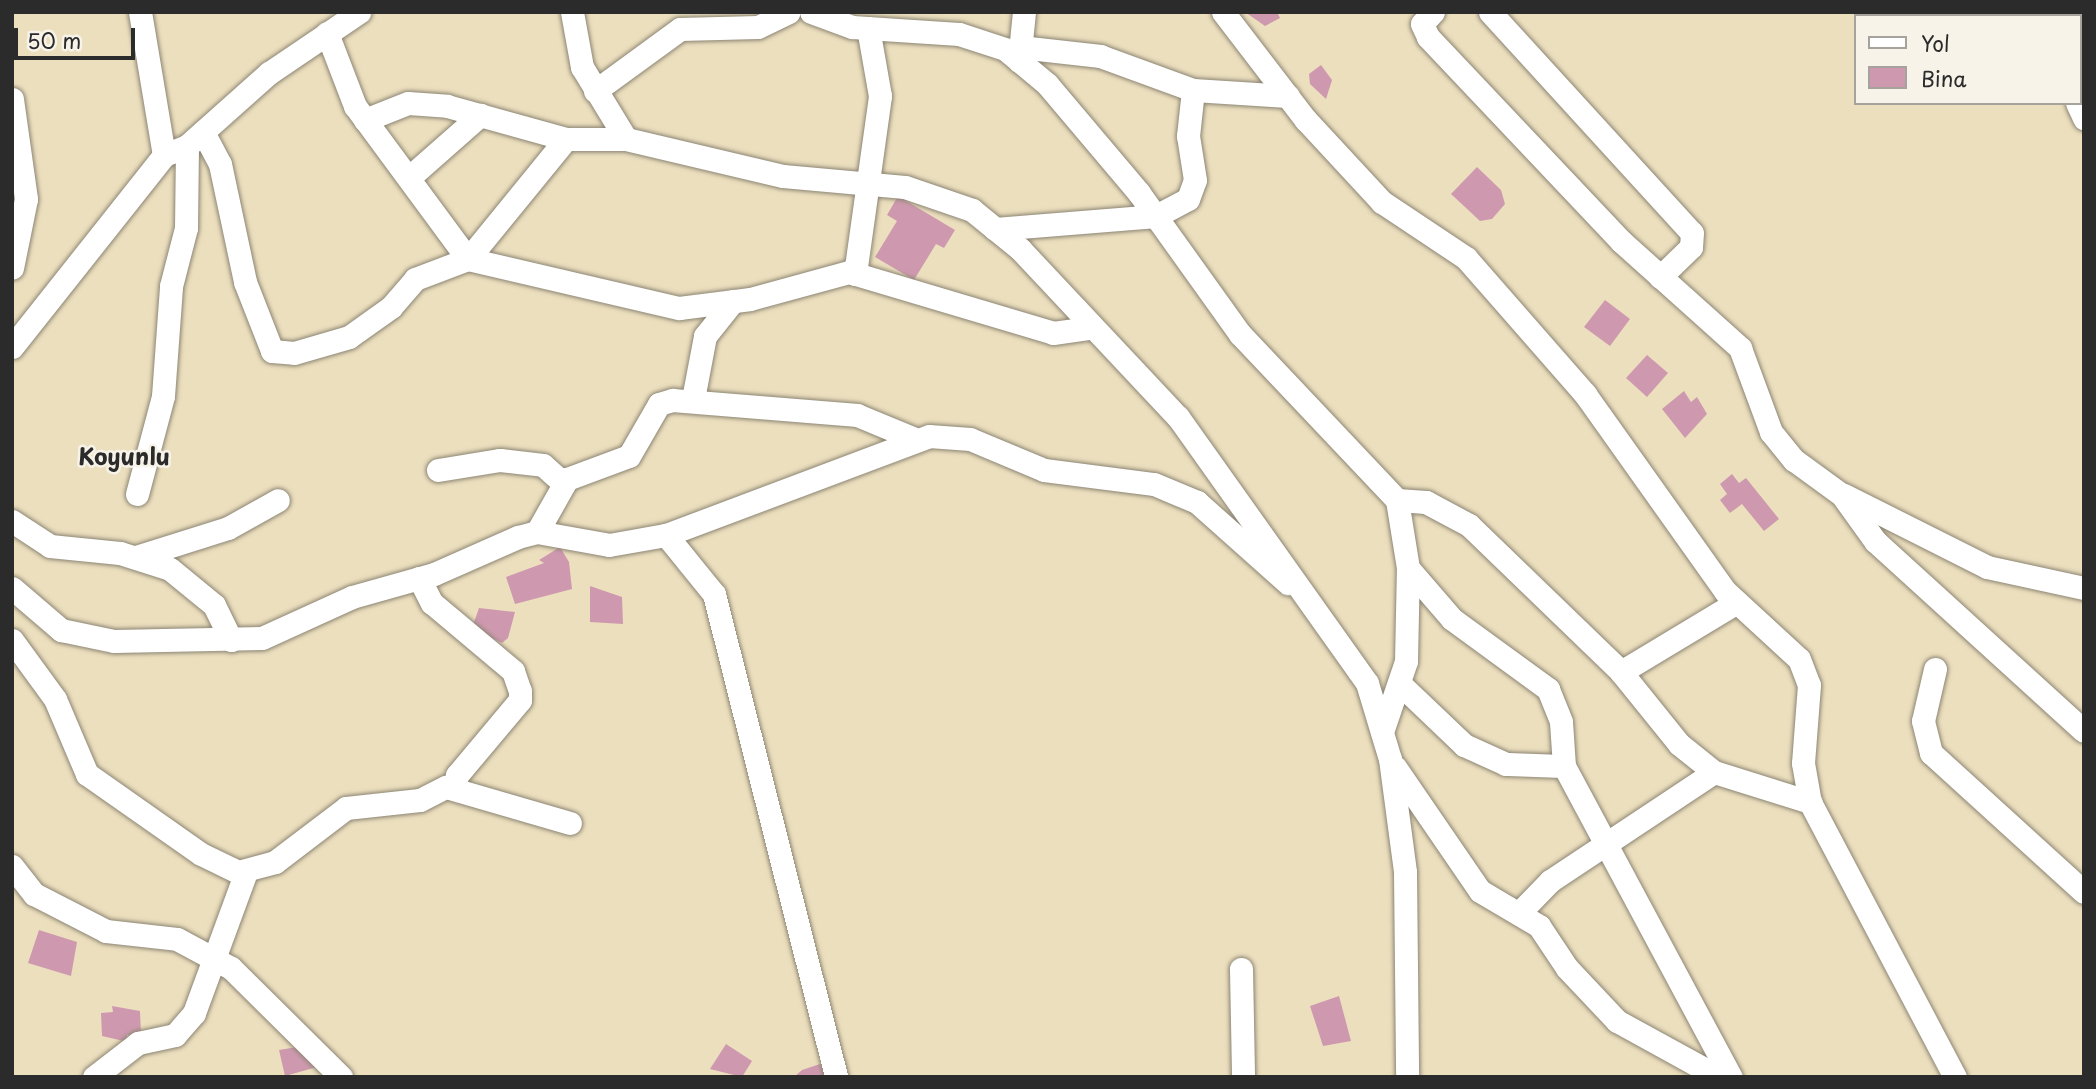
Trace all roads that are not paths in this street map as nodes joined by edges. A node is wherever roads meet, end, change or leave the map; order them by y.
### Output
1 (140, 12) edge
2 (359, 12) edge
3 (572, 12) edge
4 (789, 12) edge
5 (811, 12) edge
6 (1024, 12) edge
7 (1223, 12) edge
8 (1433, 12) edge
9 (1490, 12) edge
10 (868, 28) junction
11 (327, 33) junction
12 (1019, 54) junction
13 (1194, 90) junction
14 (595, 91) junction
15 (1288, 96) junction
16 (12, 99) edge
17 (480, 115) junction
18 (365, 120) junction
19 (195, 139) junction
20 (566, 139) junction
21 (626, 139) junction
22 (164, 155) junction
23 (412, 175) junction
24 (871, 184) junction
25 (1156, 216) junction
26 (995, 229) junction
27 (468, 258) junction
28 (12, 268) edge
29 (855, 274) junction
30 (1660, 277) junction
31 (733, 301) junction
32 (1090, 327) junction
33 (13, 346) edge
34 (693, 399) junction
35 (915, 439) junction
36 (438, 470) dead end
37 (564, 483) junction
38 (137, 494) dead end
39 (1842, 495) junction
40 (278, 500) dead end
41 (1397, 500) junction
42 (12, 521) edge
43 (537, 533) junction
44 (666, 535) junction
45 (136, 557) junction
46 (1408, 568) junction
47 (419, 578) junction
48 (12, 588) edge
49 (2084, 589) edge
50 (1737, 602) junction
51 (1328, 620) junction
52 (12, 640) edge
53 (231, 640) junction
54 (1935, 669) dead end
55 (1621, 673) junction
56 (1399, 683) junction
57 (2084, 731) edge
58 (1382, 732) junction
59 (1390, 759) junction
60 (1564, 766) junction
61 (1714, 772) junction
62 (454, 787) junction
63 (1810, 802) junction
64 (570, 823) dead end
65 (1607, 846) junction
66 (12, 866) edge
67 (246, 872) junction
68 (2084, 892) edge
69 (1518, 913) junction
70 (215, 959) junction
71 (1241, 969) dead end
72 (1678, 1054) junction
73 (94, 1077) edge
74 (341, 1077) edge
75 (836, 1077) edge
76 (1243, 1077) edge
77 (1407, 1077) edge
78 (1678, 1077) edge
79 (1720, 1077) edge
80 (1731, 1077) edge
81 (1955, 1077) edge

1 - 22 street
2 - 11 street
3 - 14 street
4 - 14 street
5 - 10 street
6 - 12 street
7 - 15 street
8 - 30 street
9 - 30 street
10 - 12 street
10 - 24 street
11 - 18 street
11 - 19 street
12 - 13 street
12 - 25 street
13 - 15 street
13 - 25 street
14 - 21 street
15 - 50 street
16 - 28 street
17 - 18 street
17 - 20 street
17 - 23 street
18 - 23 street
19 - 22 street
19 - 27 street
19 - 38 street
20 - 21 street
20 - 27 street
21 - 24 street
22 - 33 street
23 - 27 street
24 - 26 street
24 - 29 street
25 - 26 street
25 - 41 street
26 - 32 street
27 - 31 street
29 - 31 street
29 - 32 street
30 - 39 street
31 - 34 street
32 - 51 street
34 - 35 street
34 - 37 street
35 - 44 street
35 - 51 street
36 - 37 street
37 - 43 street
39 - 49 street
39 - 57 street
40 - 45 street
41 - 46 street
41 - 55 street
42 - 45 street
43 - 44 street
43 - 47 street
44 - 75 street
45 - 53 street
46 - 56 street
46 - 60 street
47 - 53 street
47 - 62 street
48 - 53 street
50 - 55 street
50 - 63 street
51 - 58 street
52 - 67 street
54 - 68 street
55 - 61 street
56 - 58 street
56 - 60 street
58 - 59 street
59 - 69 street
59 - 77 street
60 - 65 street
61 - 63 street
61 - 65 street
62 - 64 street
62 - 67 street
63 - 81 street
65 - 69 street
65 - 80 street
66 - 70 street
67 - 70 street
69 - 72 street
70 - 73 street
70 - 74 street
71 - 76 street
72 - 78 street
72 - 79 street

